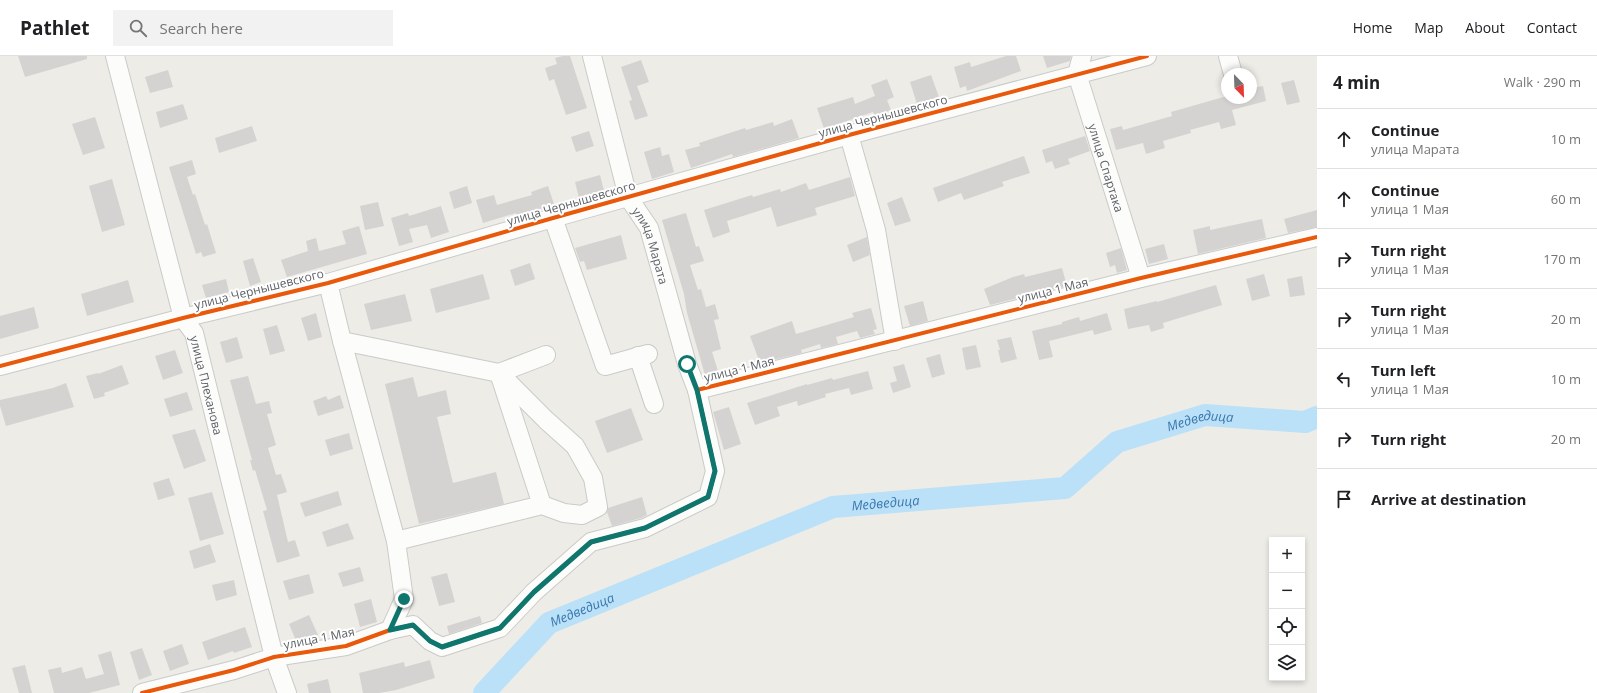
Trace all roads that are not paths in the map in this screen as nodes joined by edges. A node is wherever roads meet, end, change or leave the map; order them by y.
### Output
1 (115, 56) edge
2 (592, 56) edge
3 (1082, 56) edge
4 (1147, 56) edge
5 (1228, 56) edge
6 (1231, 68) edge
7 (1077, 74) junction
8 (848, 136) junction
9 (628, 197) junction
10 (553, 218) junction
11 (1317, 237) edge
12 (1141, 278) junction
13 (328, 283) junction
14 (183, 318) junction
15 (342, 341) junction
16 (895, 341) junction
17 (546, 355) dead end
18 (0, 366) edge
19 (499, 374) junction
20 (697, 390) junction
21 (654, 404) dead end
22 (542, 505) junction
23 (396, 541) junction
24 (390, 630) junction
25 (274, 657) junction
26 (142, 693) edge
27 (286, 693) edge

1 - 14 street, улица Плеханова
2 - 9 street, улица Марата
3 - 7 street
4 - 7 street, улица Чернышевского
5 - 6 street
7 - 8 street, улица Чернышевского
7 - 12 street, улица Спартака
8 - 9 street, улица Чернышевского
8 - 16 street
9 - 10 street, улица Чернышевского
9 - 20 street, улица Марата
10 - 13 street, улица Чернышевского
10 - 21 street
11 - 12 street, улица 1 Мая
12 - 16 street, улица 1 Мая
13 - 14 street, улица Чернышевского
13 - 15 street
14 - 18 street, улица Чернышевского
14 - 25 street, улица Плеханова
15 - 19 street
15 - 23 street
16 - 20 street, улица 1 Мая
17 - 19 street
19 - 22 street
19 - 22 street
20 - 24 street, улица 1 Мая
22 - 23 street
23 - 24 street
24 - 25 street, улица 1 Мая
25 - 26 street, улица 1 Мая
25 - 27 street, улица Плеханова

